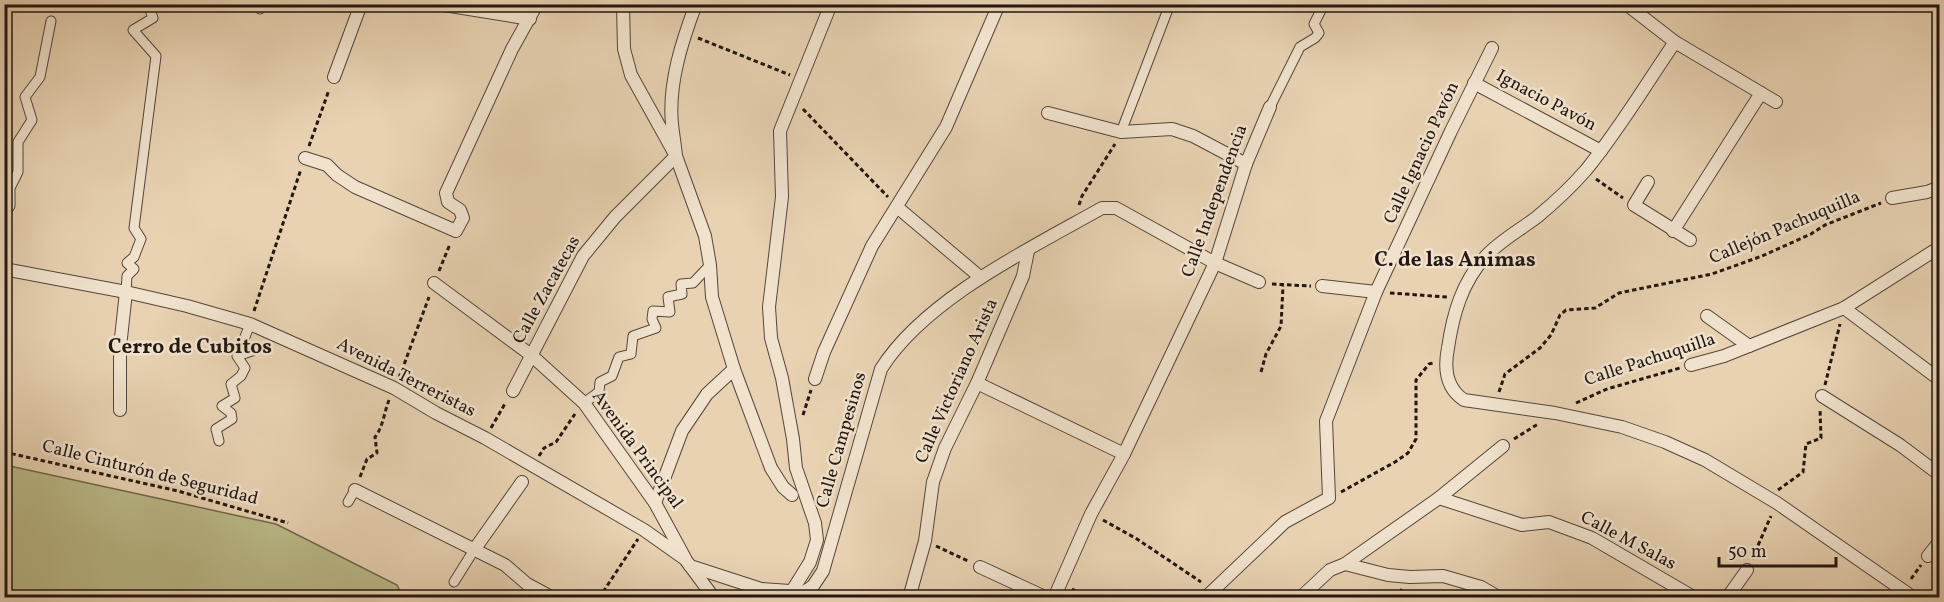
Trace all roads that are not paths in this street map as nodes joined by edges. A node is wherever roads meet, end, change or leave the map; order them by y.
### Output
1 (148, 4) edge
2 (361, 4) edge
3 (438, 4) edge
4 (537, 4) edge
5 (623, 4) edge
6 (696, 4) edge
7 (831, 4) edge
8 (999, 4) edge
9 (1170, 4) edge
10 (1324, 4) edge
11 (1626, 4) edge
12 (530, 19) junction
13 (51, 21) dead end
14 (1675, 42) junction
15 (1492, 48) dead end
16 (334, 77) dead end
17 (1474, 83) junction
18 (1761, 93) junction
19 (1776, 102) dead end
20 (1270, 107) joint
21 (1048, 113) dead end
22 (1121, 132) junction
23 (1601, 151) junction
24 (676, 156) junction
25 (305, 158) dead end
26 (1245, 164) junction
27 (1647, 183) dead end
28 (1940, 188) edge
29 (1892, 198) road end
30 (897, 207) junction
31 (4, 215) edge
32 (1673, 231) junction
33 (1690, 240) dead end
34 (1940, 247) edge
35 (1028, 250) junction
36 (1215, 264) junction
37 (710, 265) junction
38 (4, 269) edge
39 (980, 277) junction
40 (1259, 282) road end
41 (434, 283) dead end
42 (1322, 286) road end
43 (126, 292) junction
44 (1377, 292) junction
45 (1844, 308) junction
46 (1707, 316) dead end
47 (250, 324) junction
48 (1749, 346) junction
49 (531, 355) junction
50 (1691, 365) road end
51 (734, 369) junction
52 (814, 379) road end
53 (1940, 380) edge
54 (977, 383) junction
55 (513, 391) road end
56 (1821, 402) road end
57 (584, 403) junction
58 (120, 410) dead end
59 (219, 441) dead end
60 (1503, 446) road end
61 (1124, 454) junction
62 (1940, 475) edge
63 (522, 482) dead end
64 (355, 490) joint
65 (792, 495) dead end
66 (1439, 498) junction
67 (348, 502) dead end
68 (655, 503) junction
69 (1940, 541) edge
70 (474, 550) junction
71 (1928, 556) road end
72 (688, 562) junction
73 (1345, 564) junction
74 (980, 567) road end
75 (1747, 570) road end
76 (454, 582) dead end
77 (792, 591) junction
78 (1209, 594) edge
79 (554, 597) edge
80 (714, 597) edge
81 (909, 597) edge
82 (1047, 597) edge
83 (1054, 597) edge
84 (1300, 597) edge
85 (1500, 597) edge
86 (1695, 597) edge
87 (1727, 597) edge
88 (1914, 597) edge

1 - 43 street
2 - 16 street
3 - 12 street
4 - 12 street
5 - 24 street
6 - 24 street
7 - 77 street
8 - 30 street
9 - 22 street
10 - 20 street, Calle Independencia
11 - 14 street
12 - 25 street
13 - 31 street
14 - 18 street
14 - 23 street
15 - 17 street, Calle Ignacio Pavón
17 - 23 street, Ignacio Pavón
17 - 44 street, Calle Ignacio Pavón
18 - 19 street
18 - 32 street
20 - 26 street, Calle Independencia
21 - 22 street
22 - 26 street
23 - 88 street
24 - 37 street
24 - 49 street, Calle Zacatecas
26 - 36 street, Calle Independencia
27 - 32 street
28 - 29 street
30 - 39 street
30 - 52 street
32 - 33 street
34 - 45 street, Calle Pachuquilla
35 - 36 street, Calle Campesinos
35 - 39 street, Calle Campesinos
35 - 54 street, Calle Victoriano Arista
36 - 40 street, Calle Campesinos
36 - 61 street, Calle Independencia
37 - 51 street
37 - 57 street
38 - 43 street, Avenida Terreristas
39 - 77 street, Calle Campesinos
41 - 49 street, Avenida Principal
42 - 44 street
43 - 47 street, Avenida Terreristas
43 - 58 street
44 - 78 street, Calle Ignacio Pavón
45 - 48 street, Calle Pachuquilla
45 - 53 street
46 - 48 street
47 - 59 street
47 - 72 street, Avenida Terreristas
48 - 50 street, Calle Pachuquilla
49 - 55 street, Calle Zacatecas
49 - 57 street, Avenida Principal
51 - 65 street
51 - 68 street
54 - 61 street
54 - 81 street, Calle Victoriano Arista
56 - 62 street
57 - 68 street, Avenida Principal
60 - 66 street
61 - 83 street, Calle Independencia
63 - 70 street
64 - 67 street
64 - 70 street
66 - 73 street
66 - 86 street, Calle M Salas
68 - 72 street, Avenida Principal
69 - 71 street
70 - 76 street
70 - 79 street
72 - 77 street, Calle Campesinos
72 - 80 street, Avenida Terreristas
73 - 84 street
73 - 85 street
74 - 82 street
75 - 87 street

